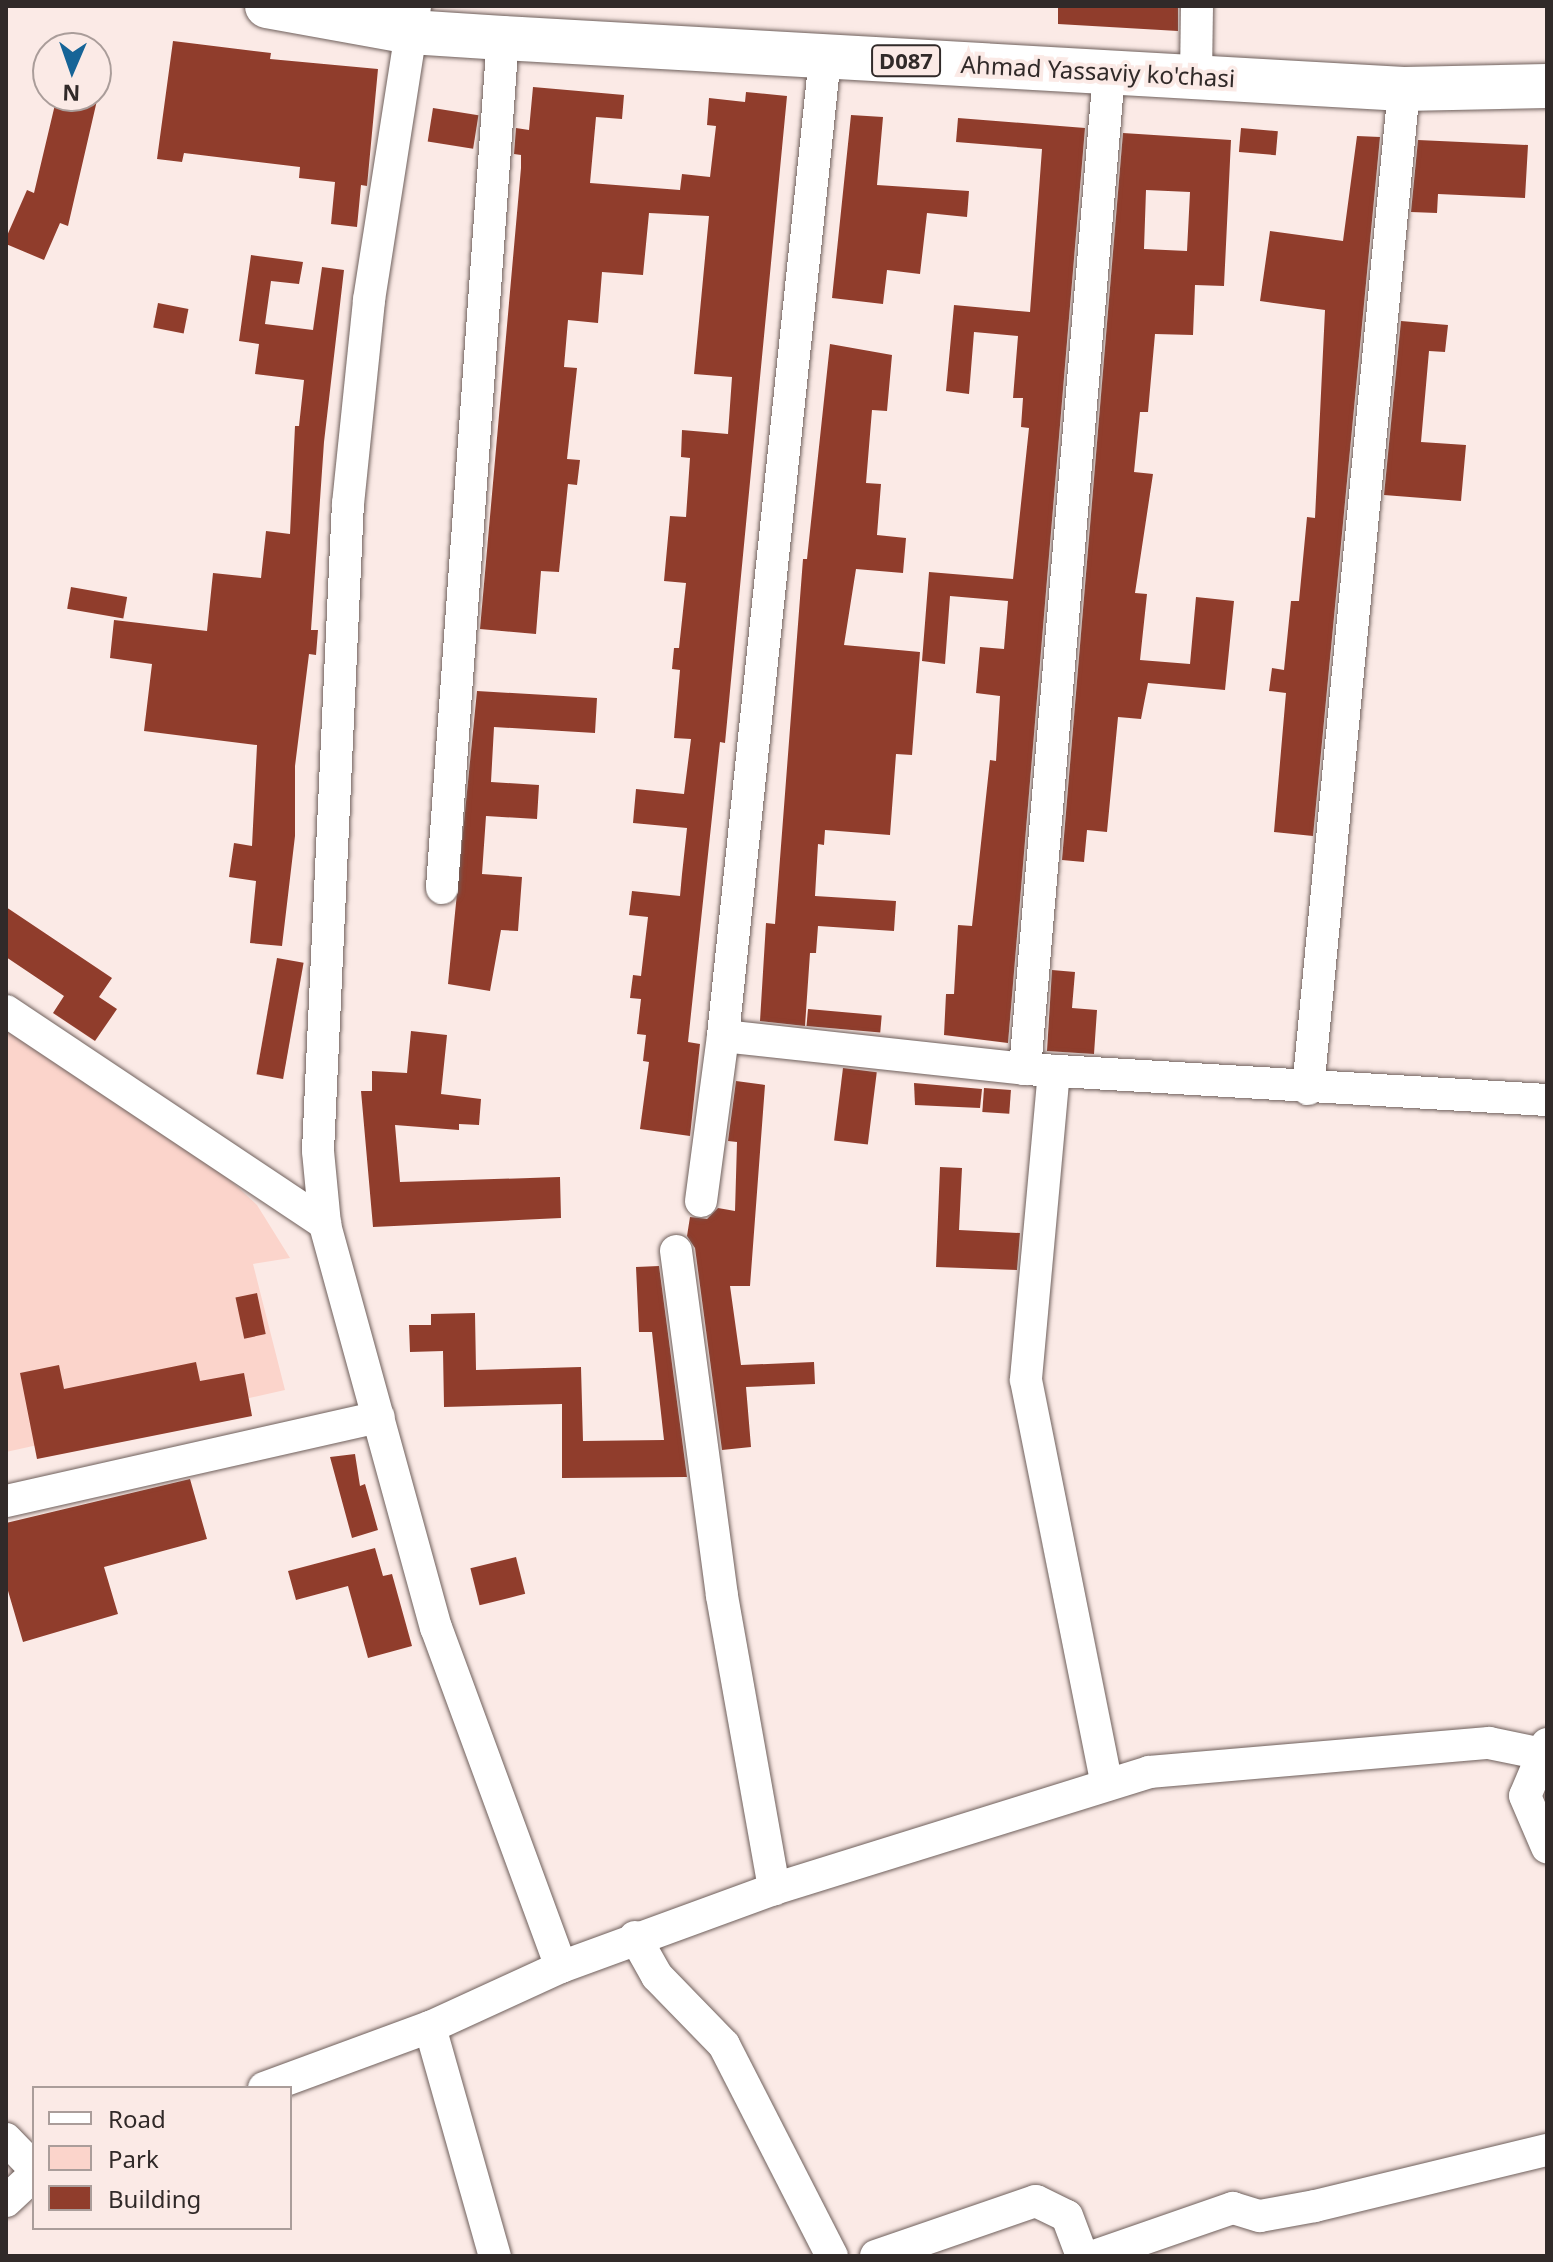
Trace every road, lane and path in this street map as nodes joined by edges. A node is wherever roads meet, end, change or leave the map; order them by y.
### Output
1 (267, 6) edge
2 (1197, 6) edge
3 (413, 19) edge
4 (503, 38) junction
5 (825, 57) junction
6 (1109, 72) junction
7 (1196, 77) junction
8 (1547, 86) edge
9 (1404, 89) junction
10 (442, 888) dead end
11 (6, 1011) edge
12 (723, 1036) junction
13 (1040, 1070) junction
14 (1308, 1089) junction
15 (1547, 1100) edge
16 (701, 1201) dead end
17 (325, 1224) junction
18 (676, 1251) dead end
19 (379, 1417) junction
20 (6, 1501) edge
21 (1544, 1749) edge
22 (1106, 1781) junction
23 (1547, 1847) edge
24 (774, 1889) junction
25 (635, 1937) junction
26 (561, 1967) junction
27 (430, 2027) junction
28 (269, 2086) edge
29 (6, 2139) edge
30 (1547, 2150) edge
31 (32, 2166) edge
32 (32, 2177) edge
33 (6, 2201) edge
34 (495, 2256) edge
35 (830, 2256) edge
36 (876, 2256) edge
37 (1082, 2256) edge
38 (1094, 2256) edge

1 - 3 main road, Ahmad Yassaviy ko'chasi / D087
2 - 7 street
3 - 4 main road, Ahmad Yassaviy ko'chasi / D087
3 - 17 street
4 - 5 main road, Ahmad Yassaviy ko'chasi / D087
4 - 10 street
5 - 6 main road, Ahmad Yassaviy ko'chasi / D087
5 - 12 street
6 - 7 main road, Ahmad Yassaviy ko'chasi / D087
6 - 13 street
7 - 9 main road, Ahmad Yassaviy ko'chasi / D087
8 - 9 main road, Ahmad Yassaviy ko'chasi / D087
9 - 14 street
11 - 17 street
12 - 13 street
12 - 16 street
13 - 14 street
13 - 22 street
14 - 15 street
17 - 19 street
18 - 24 street
19 - 20 street
19 - 26 street
21 - 22 street
21 - 23 street
22 - 24 street
24 - 25 street
25 - 26 street
25 - 35 street
26 - 27 street
27 - 28 street
27 - 34 street
29 - 31 street
30 - 38 street
32 - 33 street
36 - 37 street

